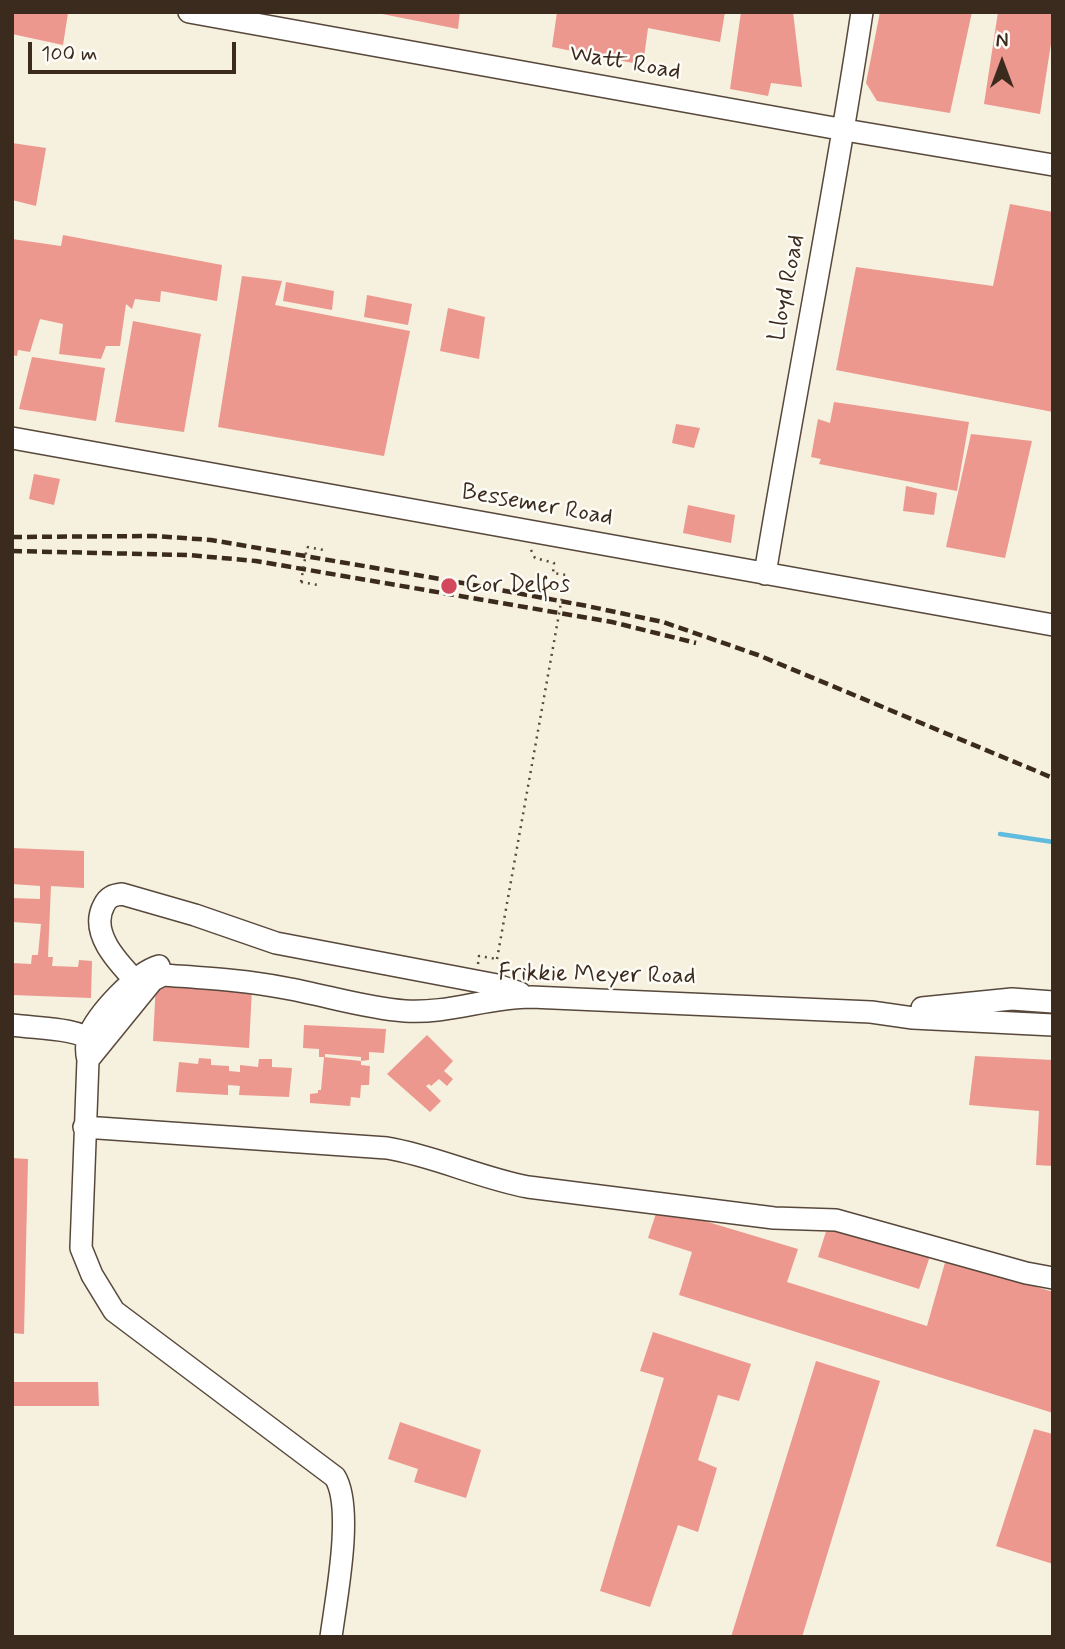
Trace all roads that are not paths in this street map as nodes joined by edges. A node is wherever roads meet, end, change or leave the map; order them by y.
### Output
1 (189, 12) edge
2 (862, 12) edge
3 (845, 130) junction
4 (1053, 165) edge
5 (12, 438) edge
6 (765, 574) junction
7 (1053, 625) edge
8 (141, 986) junction
9 (531, 997) junction
10 (1053, 1002) edge
11 (871, 1012) junction
12 (12, 1025) edge
13 (1053, 1025) edge
14 (92, 1047) junction
15 (84, 1127) junction
16 (1053, 1278) edge
17 (331, 1637) edge

1 - 3 street, Watt Road
2 - 3 street, Lloyd Road
3 - 4 street, Watt Road
3 - 6 street, Lloyd Road
5 - 6 street, Bessemer Road
6 - 7 street, Bessemer Road
8 - 9 street, Frikkie Meyer Road
8 - 9 street
8 - 14 street
9 - 11 street, Frikkie Meyer Road
10 - 11 street, Frikkie Meyer Road
11 - 13 street, Frikkie Meyer Road
12 - 14 street
14 - 15 street
15 - 16 street
15 - 17 street

